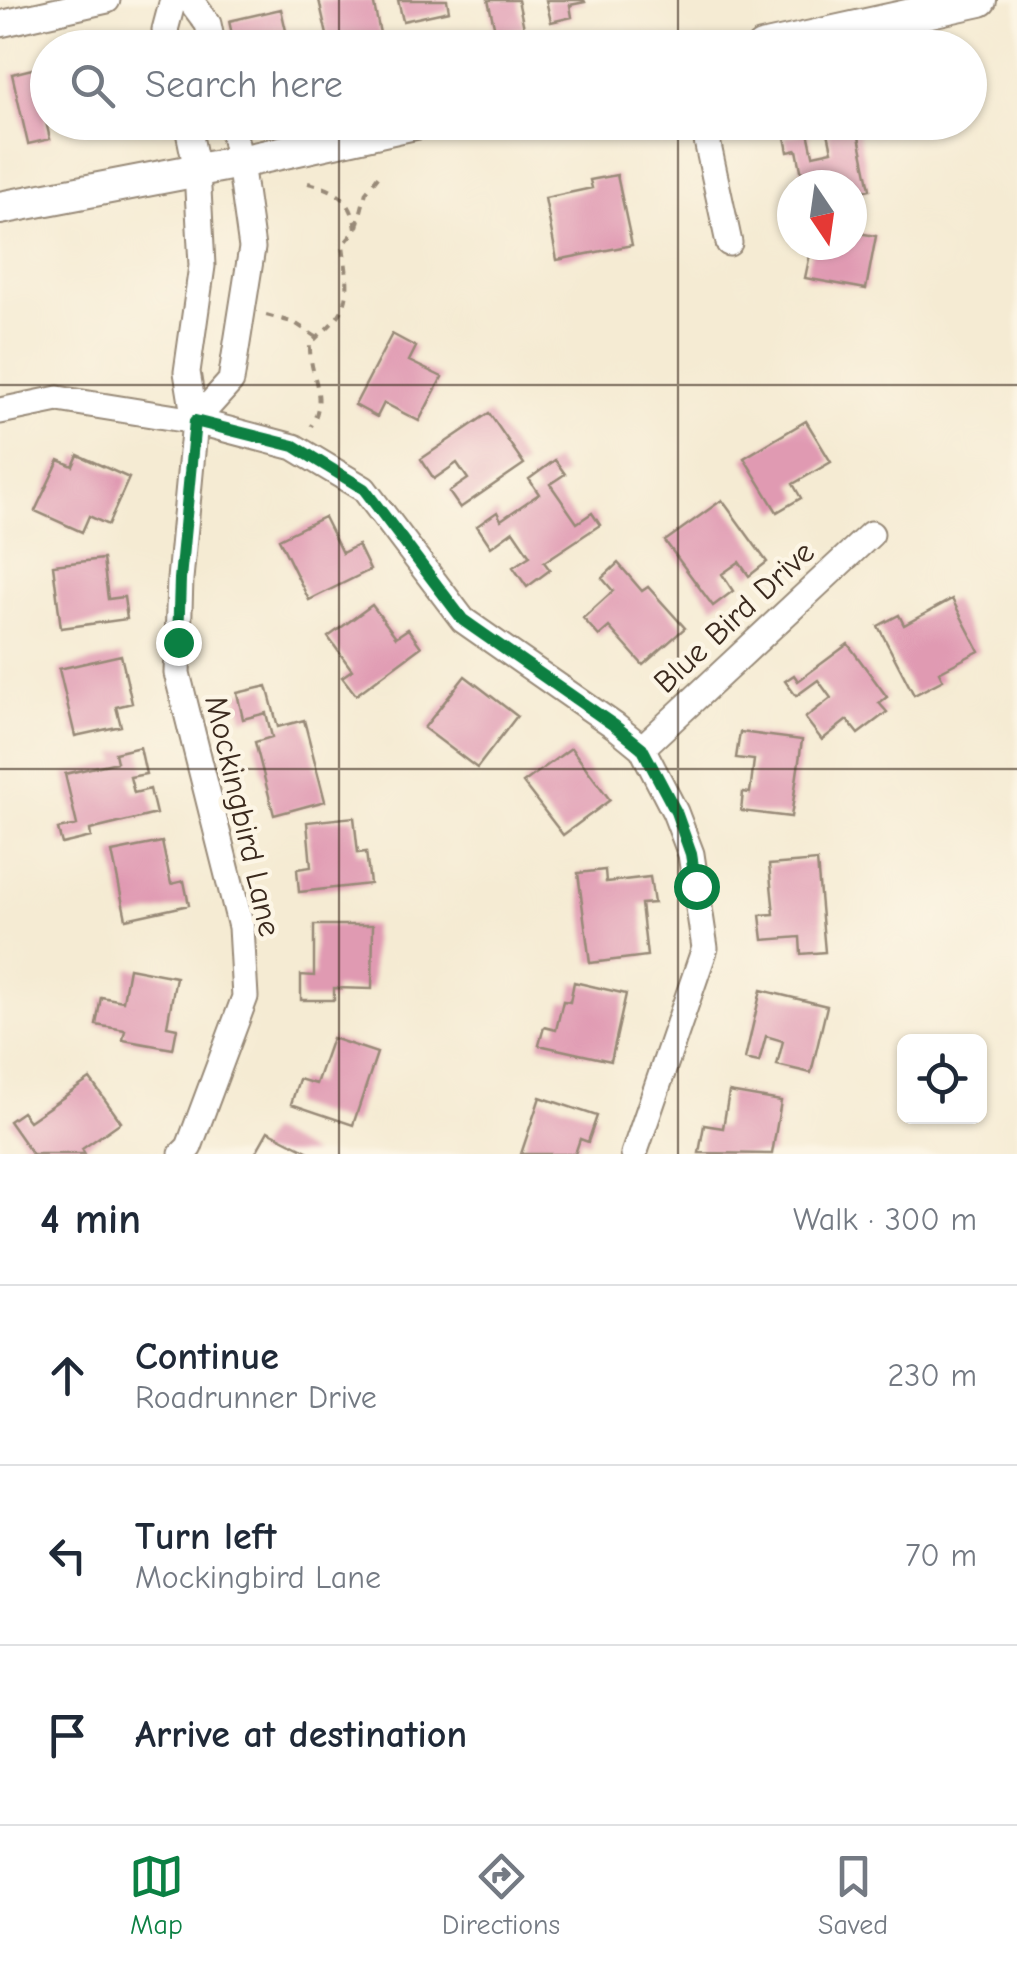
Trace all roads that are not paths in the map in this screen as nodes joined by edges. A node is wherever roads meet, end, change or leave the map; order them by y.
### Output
1 (106, 0) edge
2 (173, 0) edge
3 (190, 0) edge
4 (980, 0) edge
5 (0, 24) edge
6 (165, 30) edge
7 (209, 30) edge
8 (844, 30) edge
9 (191, 140) edge
10 (235, 140) edge
11 (339, 140) edge
12 (707, 140) edge
13 (240, 162) junction
14 (198, 170) junction
15 (0, 208) edge
16 (729, 243) dead end
17 (0, 411) edge
18 (195, 421) junction
19 (871, 534) dead end
20 (642, 748) junction
21 (182, 1154) edge
22 (634, 1154) edge

1 - 5 street
2 - 6 street
3 - 7 street
4 - 8 street
9 - 14 street, Mockingbird Lane
10 - 13 street
11 - 13 street
12 - 16 street
13 - 14 street
13 - 18 street
14 - 15 street
14 - 18 street, Mockingbird Lane
17 - 18 street
18 - 20 street
18 - 21 street, Mockingbird Lane
19 - 20 street, Blue Bird Drive
20 - 22 street

